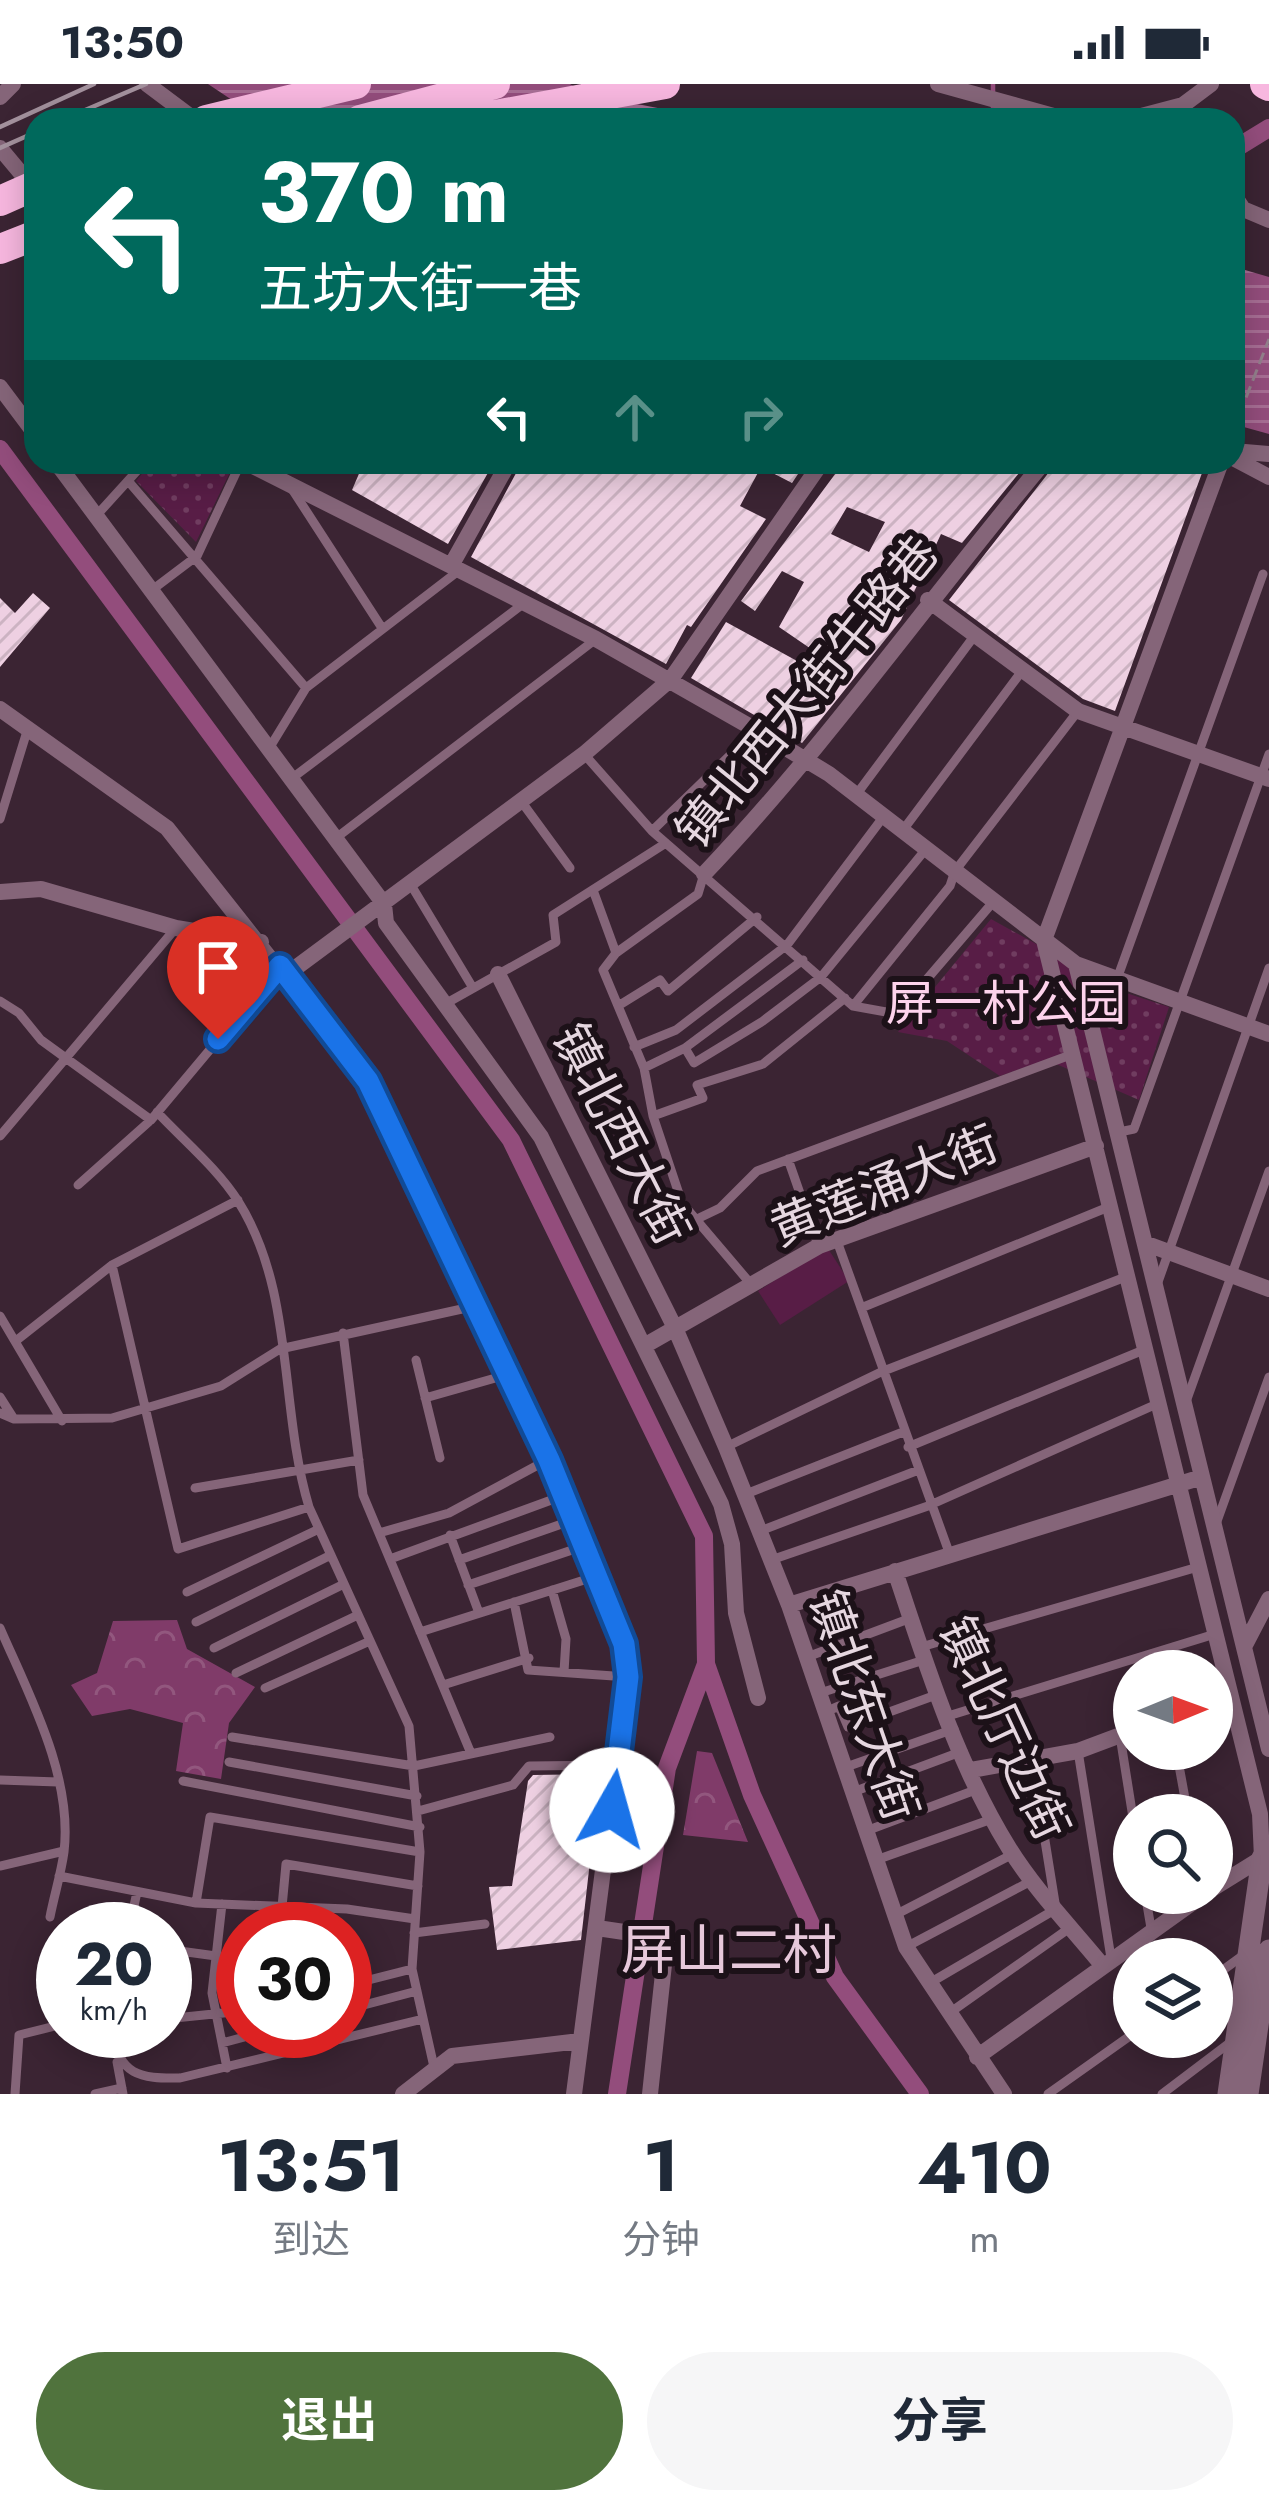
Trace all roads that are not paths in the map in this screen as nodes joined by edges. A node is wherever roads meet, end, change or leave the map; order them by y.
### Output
1 (13, 84) edge
2 (147, 84) edge
3 (285, 84) edge
4 (356, 84) edge
5 (495, 84) edge
6 (665, 84) edge
7 (938, 84) edge
8 (1211, 84) edge
9 (0, 97) edge
10 (182, 108) edge
11 (228, 108) edge
12 (252, 108) edge
13 (405, 108) edge
14 (534, 108) edge
15 (1028, 108) edge
16 (1190, 108) edge
17 (0, 148) edge
18 (24, 175) edge
19 (0, 387) edge
20 (24, 419) edge
21 (65, 474) edge
22 (135, 474) edge
23 (246, 474) edge
24 (273, 474) edge
25 (502, 474) edge
26 (815, 474) edge
27 (1034, 474) edge
28 (1217, 474) edge
29 (285, 480) junction
30 (129, 482) junction
31 (96, 516) junction
32 (197, 556) junction
33 (456, 567) junction
34 (1263, 574) dead end
35 (152, 590) junction
36 (928, 599) junction
37 (524, 604) junction
38 (382, 628) junction
39 (975, 635) junction
40 (596, 639) junction
41 (1022, 671) junction
42 (671, 680) junction
43 (306, 688) junction
44 (0, 709) edge
45 (1078, 711) junction
46 (1123, 724) junction
47 (28, 728) junction
48 (756, 730) junction
49 (270, 747) junction
50 (1197, 752) junction
51 (584, 754) junction
52 (1269, 754) edge
53 (807, 761) junction
54 (1265, 778) edge
55 (291, 779) junction
56 (856, 795) junction
57 (521, 801) junction
58 (884, 816) junction
59 (0, 819) edge
60 (652, 831) junction
61 (903, 831) junction
62 (336, 838) junction
63 (666, 843) junction
64 (926, 849) junction
65 (570, 868) dead end
66 (955, 872) junction
67 (704, 874) junction
68 (411, 885) junction
69 (593, 890) junction
70 (0, 892) edge
71 (994, 901) junction
72 (385, 904) junction
73 (757, 917) junction
74 (176, 928) junction
75 (1044, 940) junction
76 (261, 942) junction
77 (787, 945) junction
78 (616, 953) junction
79 (803, 960) junction
80 (1076, 964) junction
81 (1269, 968) edge
82 (283, 970) junction
83 (498, 974) junction
84 (820, 977) junction
85 (1117, 979) junction
86 (473, 988) junction
87 (0, 1001) edge
88 (849, 1002) junction
89 (1180, 1002) junction
90 (445, 1004) junction
91 (618, 1006) junction
92 (1247, 1027) junction
93 (1269, 1034) edge
94 (634, 1047) junction
95 (685, 1048) junction
96 (1073, 1054) junction
97 (67, 1057) junction
98 (644, 1068) junction
99 (154, 1116) junction
100 (653, 1117) junction
101 (1119, 1132) junction
102 (0, 1136) edge
103 (1096, 1146) junction
104 (788, 1159) junction
105 (1269, 1171) edge
106 (78, 1185) dead end
107 (238, 1200) junction
108 (1111, 1206) junction
109 (697, 1219) junction
110 (828, 1243) junction
111 (1147, 1244) junction
112 (1166, 1251) junction
113 (112, 1265) junction
114 (1232, 1275) junction
115 (1129, 1276) junction
116 (750, 1283) junction
117 (1157, 1287) junction
118 (1269, 1289) edge
119 (471, 1306) junction
120 (861, 1308) junction
121 (0, 1316) edge
122 (675, 1328) junction
123 (343, 1333) junction
124 (17, 1340) junction
125 (644, 1346) junction
126 (280, 1349) junction
127 (1146, 1349) junction
128 (416, 1360) dead end
129 (881, 1372) junction
130 (506, 1375) junction
131 (1269, 1377) edge
132 (0, 1397) edge
133 (425, 1398) junction
134 (1159, 1403) junction
135 (1185, 1405) junction
136 (142, 1409) junction
137 (0, 1413) edge
138 (14, 1419) junction
139 (62, 1421) junction
140 (903, 1432) junction
141 (726, 1447) junction
142 (908, 1447) junction
143 (440, 1458) dead end
144 (359, 1460) junction
145 (549, 1460) junction
146 (298, 1470) junction
147 (916, 1471) junction
148 (1202, 1477) junction
149 (1178, 1484) junction
150 (195, 1487) dead end
151 (745, 1494) junction
152 (565, 1495) junction
153 (928, 1506) junction
154 (309, 1507) junction
155 (575, 1519) junction
156 (1215, 1528) junction
157 (319, 1529) junction
158 (760, 1531) junction
159 (379, 1533) junction
160 (450, 1535) junction
161 (587, 1545) junction
162 (331, 1555) junction
163 (950, 1555) junction
164 (390, 1559) junction
165 (459, 1560) junction
166 (771, 1560) junction
167 (1198, 1567) junction
168 (895, 1571) junction
169 (600, 1575) junction
170 (344, 1584) junction
171 (468, 1585) junction
172 (552, 1590) junction
173 (188, 1592) dead end
174 (1267, 1595) edge
175 (514, 1602) junction
176 (789, 1605) junction
177 (479, 1613) junction
178 (358, 1615) junction
179 (910, 1618) junction
180 (196, 1622) dead end
181 (0, 1628) edge
182 (420, 1632) junction
183 (1215, 1634) junction
184 (370, 1642) junction
185 (1244, 1646) junction
186 (214, 1648) dead end
187 (1216, 1650) edge
188 (922, 1654) junction
189 (807, 1657) junction
190 (529, 1658) junction
191 (564, 1672) junction
192 (236, 1673) dead end
193 (628, 1677) junction
194 (442, 1685) junction
195 (266, 1688) dead end
196 (936, 1695) junction
197 (758, 1698) dead end
198 (822, 1702) junction
199 (951, 1722) junction
200 (1233, 1726) edge
201 (232, 1737) dead end
202 (550, 1737) dead end
203 (1113, 1738) edge
204 (1269, 1749) edge
205 (963, 1750) junction
206 (470, 1751) junction
207 (1078, 1751) junction
208 (1032, 1760) junction
209 (229, 1762) dead end
210 (617, 1765) junction
211 (414, 1766) junction
212 (844, 1767) junction
213 (971, 1770) junction
214 (0, 1780) edge
215 (183, 1781) dead end
216 (58, 1782) junction
217 (978, 1789) junction
218 (853, 1792) junction
219 (417, 1796) junction
220 (418, 1811) junction
221 (992, 1819) junction
222 (420, 1827) junction
223 (866, 1831) junction
224 (64, 1851) junction
225 (420, 1852) junction
226 (1265, 1853) edge
227 (1013, 1854) junction
228 (876, 1861) junction
229 (0, 1866) edge
230 (1233, 1874) edge
231 (58, 1876) junction
232 (1033, 1880) junction
233 (418, 1886) junction
234 (136, 1892) junction
235 (53, 1902) edge
236 (134, 1902) edge
237 (282, 1902) edge
238 (196, 1903) junction
239 (216, 1904) edge
240 (1056, 1909) junction
241 (372, 1914) edge
242 (1149, 1914) edge
243 (1173, 1914) edge
244 (895, 1915) junction
245 (415, 1918) junction
246 (484, 1924) dead end
247 (1071, 1928) junction
248 (1151, 1928) junction
249 (606, 1929) junction
250 (414, 1933) junction
251 (906, 1947) junction
252 (1259, 1951) edge
253 (192, 1953) edge
254 (216, 1956) edge
255 (1107, 1962) junction
256 (412, 1969) junction
257 (372, 1979) edge
258 (928, 1984) junction
259 (417, 1991) junction
260 (372, 2003) edge
261 (948, 2014) junction
262 (423, 2019) junction
263 (36, 2031) edge
264 (1236, 2038) junction
265 (580, 2041) junction
266 (1113, 2048) edge
267 (977, 2056) junction
268 (116, 2058) edge
269 (119, 2058) edge
270 (225, 2058) edge
271 (434, 2067) junction
272 (227, 2068) junction
273 (180, 2078) junction
274 (123, 2091) edge
275 (15, 2094) edge
276 (95, 2094) edge
277 (182, 2094) edge
278 (403, 2094) edge
279 (574, 2094) edge
280 (650, 2094) edge
281 (1004, 2094) edge
282 (1048, 2094) edge
283 (1162, 2094) edge
284 (1228, 2094) edge
285 (1248, 2094) edge

1 - 9 street
2 - 10 street
3 - 11 highway
4 - 12 highway
5 - 13 highway
6 - 14 highway
7 - 15 street
8 - 16 street
17 - 18 street
19 - 20 street
21 - 31 street
22 - 30 lane
23 - 32 lane
24 - 29 street
25 - 33 street
26 - 42 street
27 - 36 street, 镇北西大街牛路巷
28 - 46 street
29 - 33 street
29 - 38 lane
30 - 31 lane
30 - 32 lane
31 - 35 street
32 - 35 lane
32 - 43 lane
33 - 37 street
33 - 38 lane
34 - 50 lane
35 - 49 street
36 - 39 street
36 - 53 street, 镇北西大街牛路巷
37 - 40 street
37 - 55 lane
38 - 43 lane
39 - 41 street
39 - 56 lane
40 - 42 street
40 - 62 lane
41 - 45 street
41 - 61 lane
42 - 48 street
42 - 51 street
43 - 49 lane
44 - 47 street
45 - 46 street
45 - 66 lane
46 - 50 street
46 - 75 street
47 - 59 lane
47 - 76 street
48 - 53 street
48 - 60 lane
49 - 55 street
50 - 54 street
50 - 85 lane
51 - 57 street
51 - 60 lane
52 - 54 lane
53 - 56 street
53 - 67 street, 镇北西大街牛路巷
54 - 89 lane
55 - 62 street
56 - 58 street
57 - 65 lane
57 - 68 street
58 - 61 street
58 - 77 lane
60 - 63 lane
61 - 64 street
62 - 72 street
63 - 67 lane
63 - 69 lane
64 - 66 street
64 - 84 lane
66 - 71 street
66 - 88 lane
67 - 73 lane
67 - 78 lane, 镇北西大街牛路巷
68 - 72 street
68 - 86 lane
69 - 78 lane
69 - 83 lane
70 - 74 street
71 - 75 street
71 - 88 lane
72 - 82 street
72 - 90 street
73 - 77 lane
73 - 91 lane
74 - 76 street
74 - 97 lane
75 - 80 street
75 - 96 street
76 - 82 street
77 - 79 lane
77 - 94 lane
78 - 91 lane
79 - 84 lane
79 - 95 lane
80 - 85 street
80 - 101 street
81 - 92 lane
82 - 99 lane
82 - 119 street
83 - 86 lane
83 - 122 street, 镇北西大街
84 - 88 lane
84 - 95 lane
85 - 89 street
86 - 90 lane
87 - 97 lane
88 - 100 lane
89 - 92 street
89 - 101 lane
90 - 125 street
91 - 94 lane
92 - 93 street
92 - 112 lane
94 - 98 lane
95 - 98 lane
96 - 103 street
96 - 104 lane
97 - 99 lane
97 - 102 lane
98 - 100 lane
99 - 106 lane
99 - 107 lane
100 - 109 lane
101 - 111 street
103 - 108 street
103 - 110 street, 黄莲涌大街
104 - 109 lane
104 - 110 lane
105 - 114 lane
107 - 113 lane
107 - 126 lane
108 - 115 street
108 - 120 lane
109 - 116 lane
110 - 116 street, 黄莲涌大街
110 - 120 lane
111 - 112 street
111 - 117 street
112 - 114 street
112 - 117 lane
113 - 124 lane
113 - 136 lane
114 - 118 street
114 - 135 lane
115 - 127 street
115 - 129 lane
116 - 122 street, 黄莲涌大街
117 - 135 street
119 - 123 lane
119 - 130 street
120 - 129 lane
121 - 124 lane
122 - 125 street, 黄莲涌大街
122 - 141 street, 镇北东大街
123 - 126 lane
123 - 144 lane
124 - 139 lane
125 - 197 street
126 - 136 lane
126 - 146 lane
127 - 134 street
127 - 142 lane
128 - 133 lane
129 - 140 lane
129 - 141 lane
130 - 133 lane
130 - 145 street
131 - 156 lane
132 - 138 lane
133 - 143 lane
134 - 149 street
134 - 153 lane
135 - 148 street
136 - 139 lane
136 - 154 lane
137 - 138 lane
138 - 139 lane
140 - 142 lane
140 - 151 lane
141 - 151 street, 镇北东大街
142 - 147 lane
144 - 146 lane
144 - 159 lane
145 - 152 street
145 - 159 lane
146 - 150 lane
146 - 154 lane
147 - 153 lane
147 - 158 lane
148 - 149 street
148 - 156 street
149 - 163 street
149 - 167 street
151 - 158 street, 镇北东大街
152 - 155 street
152 - 160 lane
153 - 163 lane
153 - 166 lane
154 - 157 lane
155 - 161 street
155 - 165 lane
156 - 185 street
157 - 162 lane
157 - 173 lane
158 - 166 street, 镇北东大街
159 - 164 lane
160 - 164 lane
160 - 165 lane
161 - 169 street
161 - 171 lane
162 - 170 lane
162 - 180 lane
163 - 168 street
164 - 182 lane
165 - 171 lane
166 - 176 street, 镇北东大街
167 - 183 street
167 - 188 lane
168 - 176 street
168 - 179 street, 镇北厅边街
169 - 172 lane
169 - 193 street
170 - 178 lane
170 - 186 lane
171 - 177 lane
172 - 175 lane
172 - 191 lane
174 - 185 street
175 - 177 lane
175 - 190 lane
176 - 189 street, 镇北东大街
177 - 182 lane
178 - 184 lane
178 - 192 lane
179 - 188 street, 镇北厅边街
179 - 189 lane
181 - 216 lane
182 - 194 lane
183 - 187 street
183 - 199 lane
184 - 195 lane
184 - 211 lane
185 - 204 street
188 - 196 street, 镇北厅边街
188 - 198 lane
189 - 198 street, 镇北东大街
190 - 191 lane
190 - 194 lane
191 - 193 lane
193 - 210 street
194 - 206 lane
196 - 198 lane
196 - 199 street, 镇北厅边街
198 - 212 street, 镇北东大街
199 - 205 street, 镇北厅边街
199 - 212 lane
200 - 226 street
201 - 211 lane
202 - 206 lane
203 - 207 street
205 - 213 street, 镇北厅边街
205 - 218 lane
206 - 211 lane
207 - 208 street
207 - 255 lane
208 - 213 street
208 - 240 lane
209 - 219 lane
210 - 220 lane
210 - 249 street
211 - 219 lane
212 - 218 street, 镇北东大街
213 - 217 street, 镇北厅边街
214 - 216 lane
215 - 222 lane
216 - 224 lane
217 - 221 street, 镇北厅边街
217 - 223 lane
218 - 223 street, 镇北东大街
219 - 220 lane
220 - 222 lane
221 - 227 street, 镇北厅边街
221 - 228 lane
222 - 225 lane
223 - 228 street, 镇北东大街
224 - 229 lane
224 - 231 lane
225 - 233 lane
225 - 238 lane
226 - 230 street
226 - 252 street
227 - 232 street, 镇北厅边街
227 - 244 lane
228 - 244 street, 镇北东大街
231 - 234 lane
231 - 235 lane
232 - 240 street, 镇北厅边街
232 - 251 lane
233 - 237 lane
233 - 245 lane
234 - 236 lane
234 - 238 lane
238 - 239 lane
240 - 247 street, 镇北厅边街
240 - 258 lane
241 - 245 lane
242 - 248 lane
243 - 248 street
244 - 251 street, 镇北东大街
245 - 250 lane
246 - 250 lane
247 - 255 street, 镇北厅边街
247 - 261 lane
248 - 255 street
249 - 265 street
249 - 280 street
250 - 256 lane
251 - 258 street, 镇北东大街
252 - 264 street
252 - 285 street
253 - 254 lane
255 - 267 street
256 - 257 lane
256 - 259 lane
258 - 261 street, 镇北东大街
259 - 260 lane
259 - 262 lane
261 - 267 street, 镇北东大街
262 - 271 lane
262 - 272 lane
263 - 275 lane
264 - 283 lane
264 - 284 street
265 - 271 street
265 - 279 street
266 - 282 lane
267 - 281 street, 镇北东大街
268 - 274 lane
269 - 273 lane
270 - 272 lane
271 - 278 street
272 - 273 lane
273 - 277 lane
274 - 276 lane

